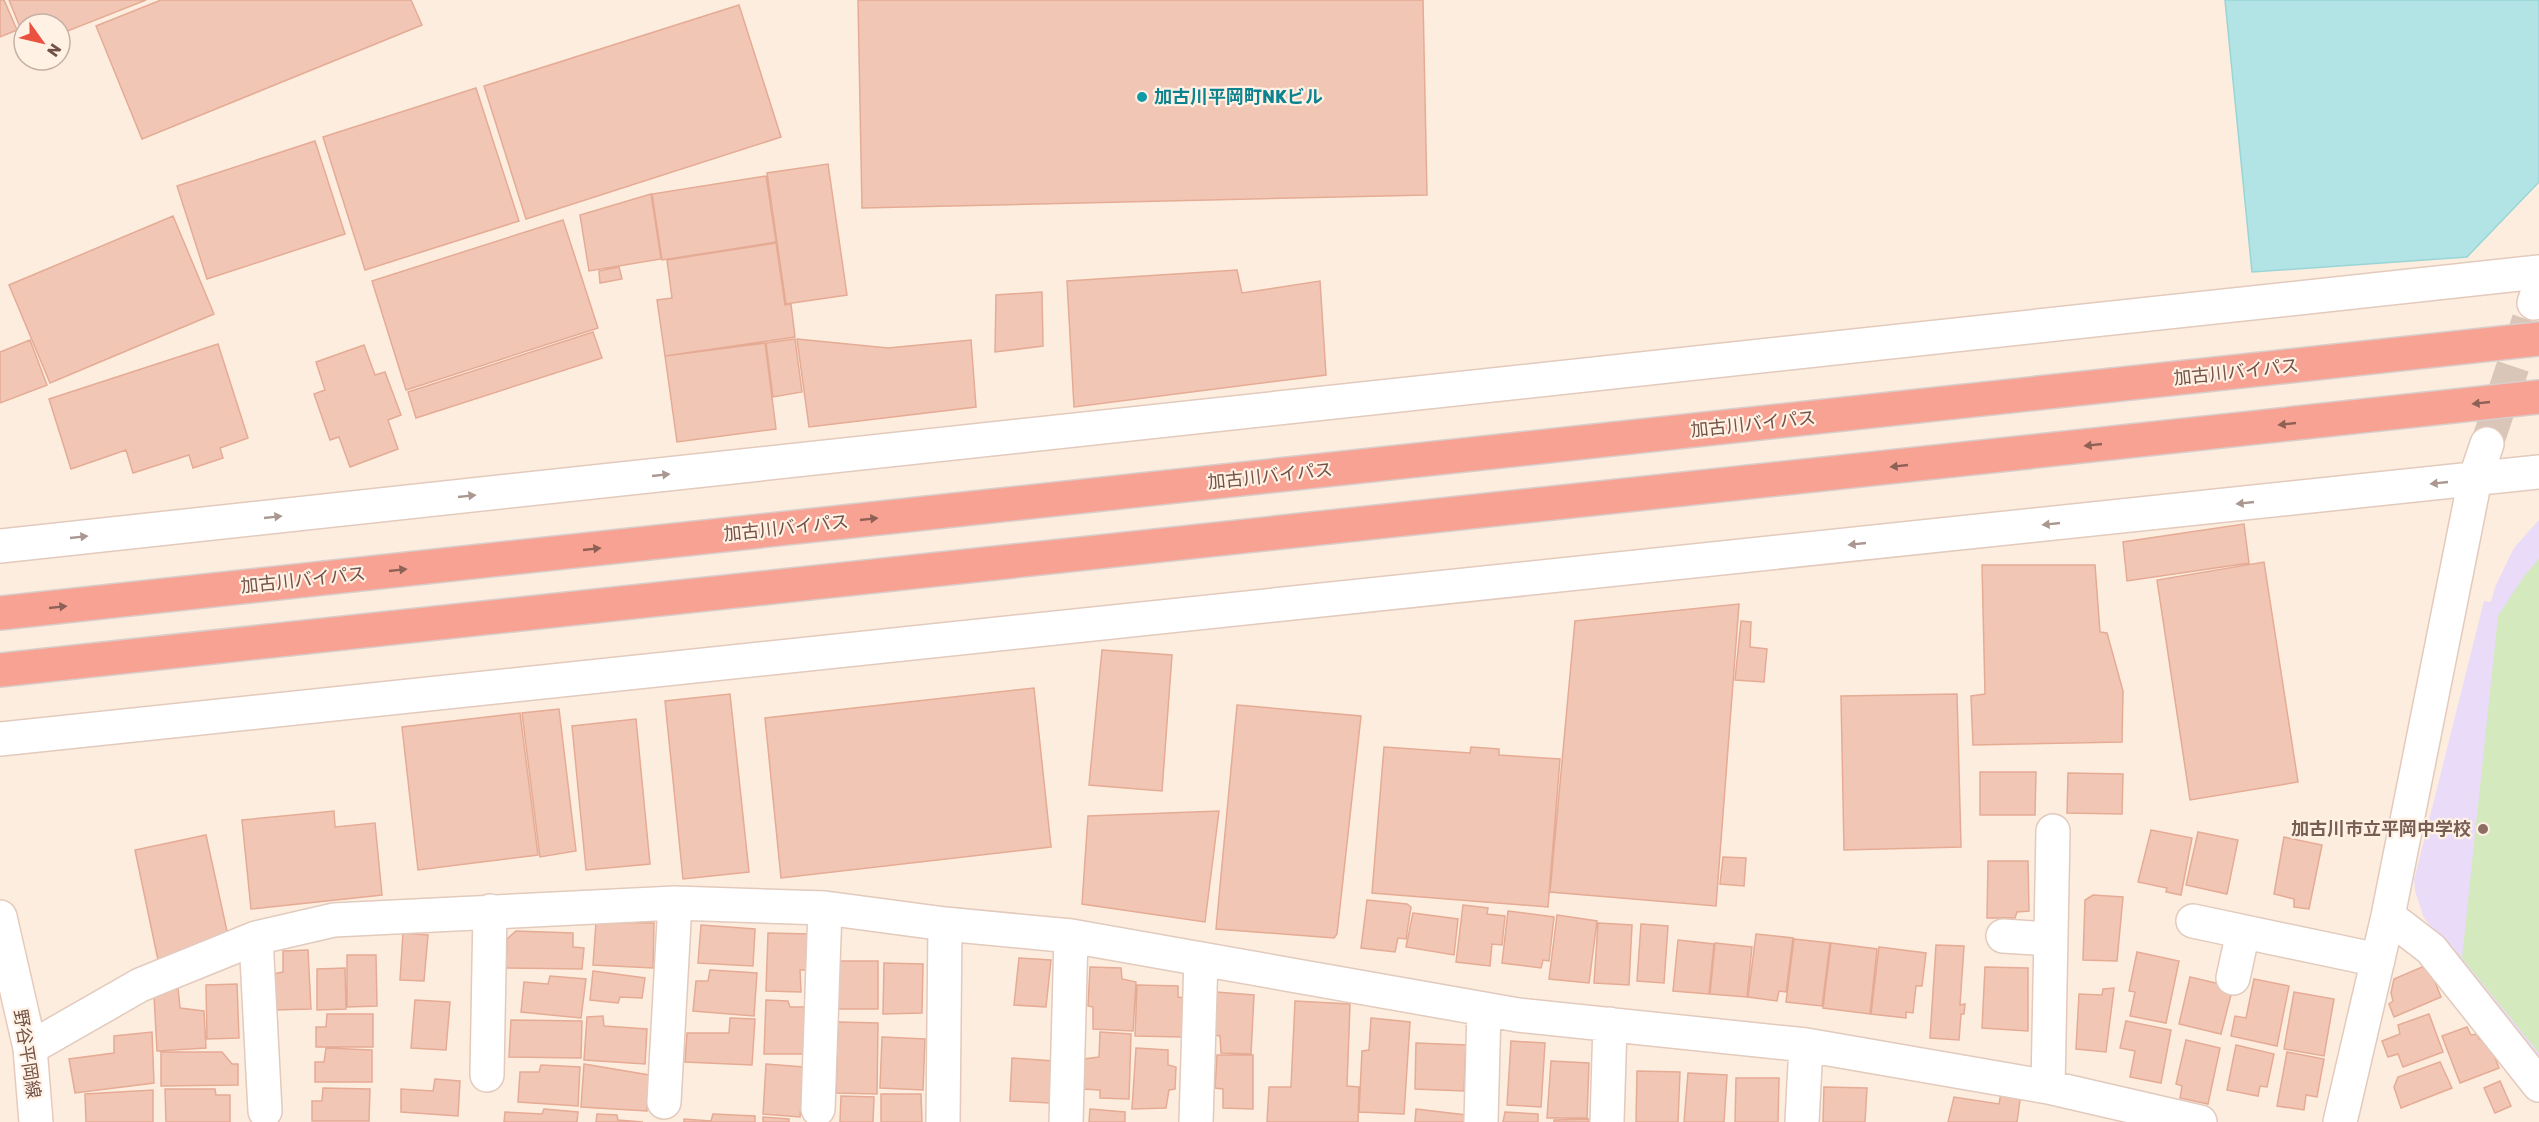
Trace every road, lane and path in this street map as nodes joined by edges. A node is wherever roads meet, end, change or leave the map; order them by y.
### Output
1 (2537, 288) edge
2 (2539, 339) edge
3 (2539, 397) edge
4 (2487, 444) tunnel mouth
5 (2539, 472) edge
6 (2475, 479) junction
7 (0, 546) edge
8 (0, 613) edge
9 (0, 670) edge
10 (0, 739) edge
11 (2053, 831) dead end
12 (675, 903) junction
13 (825, 908) junction
14 (490, 911) junction
15 (2388, 916) junction
16 (0, 917) edge
17 (2193, 921) dead end
18 (945, 924) junction
19 (2243, 932) junction
20 (1071, 936) junction
21 (2003, 936) dead end
22 (256, 938) junction
23 (2051, 939) junction
24 (1201, 959) junction
25 (2378, 960) junction
26 (2233, 978) dead end
27 (1484, 1010) junction
28 (1610, 1024) junction
29 (1806, 1045) junction
30 (30, 1048) junction
31 (487, 1076) dead end
32 (2539, 1084) edge
33 (2048, 1087) junction
34 (664, 1102) dead end
35 (818, 1108) dead end
36 (265, 1111) dead end
37 (36, 1122) edge
38 (943, 1122) edge
39 (1066, 1122) edge
40 (1196, 1122) edge
41 (1481, 1122) edge
42 (1607, 1122) edge
43 (1802, 1122) edge
44 (2200, 1122) edge
45 (2340, 1122) edge

7 -> 1 street
8 -> 2 highway, 加古川バイパス
3 -> 9 highway
4 - 6 street
5 - 6 street
6 -> 10 street
6 - 15 street
11 - 23 street
12 - 13 street
12 - 14 street
12 - 34 street
13 - 18 street
13 - 35 street
14 - 22 street
14 - 31 street
15 - 25 street
15 - 32 street
16 - 30 street, 野谷平岡線
17 - 19 street
18 - 20 street
18 - 38 street
19 - 25 street
19 - 26 street
20 - 24 street
20 - 39 street
21 - 23 street
22 - 30 street
22 - 36 street
23 - 33 street
24 - 27 street
24 - 40 street
25 - 45 street
27 - 28 street
27 - 41 street
28 - 29 street
28 - 42 street
29 - 33 street
29 - 43 street
30 - 37 street, 野谷平岡線
33 - 44 street

